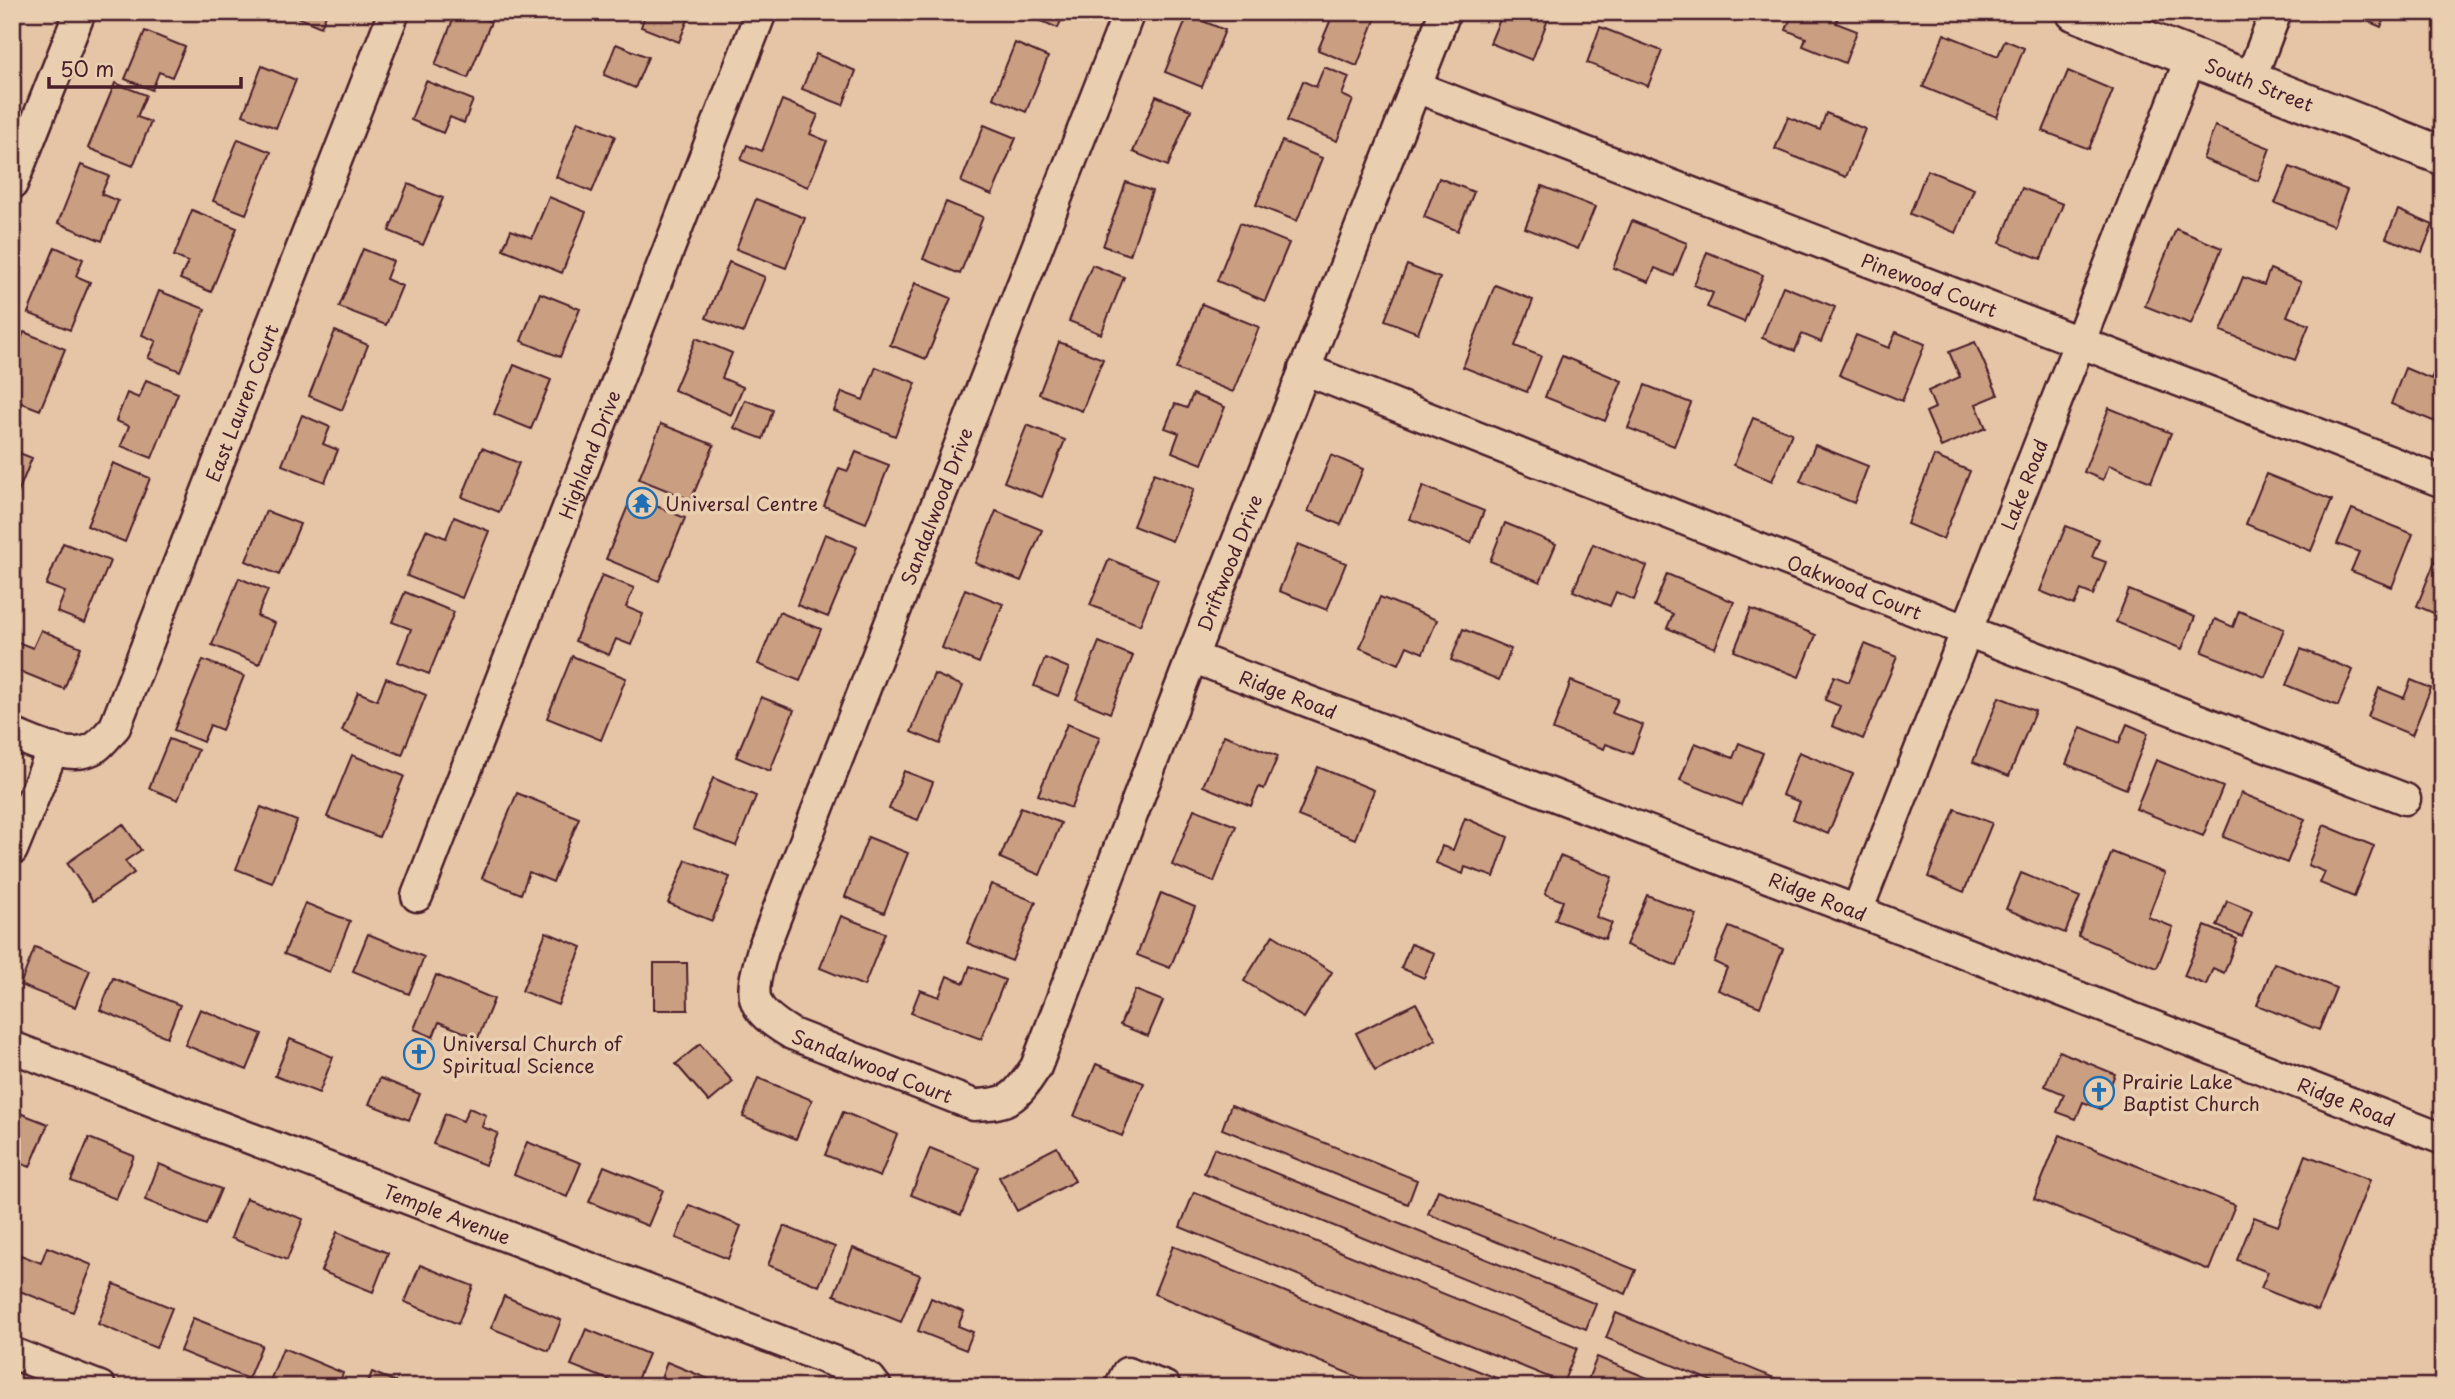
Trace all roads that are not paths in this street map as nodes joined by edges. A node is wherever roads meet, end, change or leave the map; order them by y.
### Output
1 (80, 12) edge
2 (394, 12) edge
3 (761, 12) edge
4 (1129, 12) edge
5 (1445, 12) edge
6 (2075, 12) edge
7 (2276, 12) edge
8 (2191, 57) junction
9 (2250, 80) junction
10 (1416, 87) junction
11 (2443, 156) edge
12 (12, 184) edge
13 (2079, 342) junction
14 (1304, 369) junction
15 (2443, 482) edge
16 (1967, 631) junction
17 (1192, 657) junction
18 (12, 734) edge
19 (53, 749) junction
20 (2405, 799) dead end
21 (12, 850) edge
22 (417, 896) dead end
23 (1857, 911) junction
24 (756, 1002) joint
25 (12, 1046) edge
26 (1001, 1104) joint
27 (2443, 1139) edge
28 (12, 1353) edge
29 (100, 1387) edge
30 (876, 1387) edge
31 (1120, 1387) edge
32 (1165, 1387) edge

1 - 12 street
2 - 19 street, East Lauren Court
3 - 22 street, Highland Drive
4 - 24 street, Sandalwood Drive
5 - 10 street, Driftwood Drive
6 - 8 street, South Street
7 - 9 street
8 - 9 street, South Street
8 - 13 street, Lake Road
9 - 11 street, South Street
10 - 13 street, Pinewood Court
10 - 14 street, Driftwood Drive
13 - 15 street, Pinewood Court
13 - 16 street, Lake Road
14 - 16 street, Oakwood Court
14 - 17 street, Driftwood Drive
16 - 20 street, Oakwood Court
16 - 23 street, Lake Road
17 - 23 street, Ridge Road
17 - 26 street, Driftwood Drive
18 - 19 street, East Lauren Court
19 - 21 street
23 - 27 street, Ridge Road
24 - 26 street, Sandalwood Court
25 - 30 street, Temple Avenue
28 - 29 street
31 - 32 street

